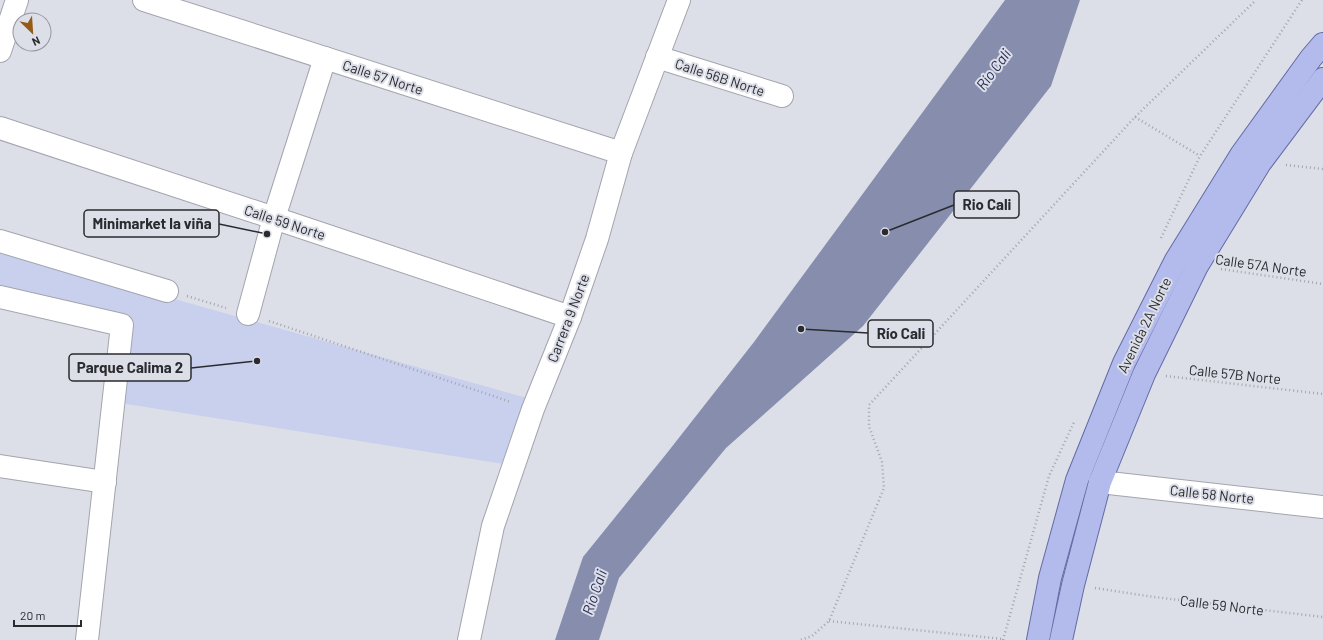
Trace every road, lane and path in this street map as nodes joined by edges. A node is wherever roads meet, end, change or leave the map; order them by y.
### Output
1 (17, 0) edge
2 (144, 0) edge
3 (679, 0) edge
4 (1256, 0) edge
5 (1323, 44) edge
6 (0, 51) edge
7 (657, 57) junction
8 (325, 58) junction
9 (1323, 79) edge
10 (782, 96) dead end
11 (1135, 117) junction
12 (0, 128) edge
13 (621, 153) junction
14 (1200, 156) dead end
15 (1260, 163) junction
16 (1323, 170) edge
17 (274, 218) junction
18 (0, 241) edge
19 (1197, 266) junction
20 (1323, 284) edge
21 (167, 290) joint
22 (0, 297) edge
23 (248, 314) junction
24 (570, 317) junction
25 (1144, 374) junction
26 (1323, 394) edge
27 (533, 409) junction
28 (0, 466) edge
29 (105, 482) junction
30 (1100, 482) junction
31 (1323, 507) edge
32 (1121, 592) dead end
33 (1323, 617) edge
34 (829, 621) junction
35 (1003, 639) edge
36 (87, 640) edge
37 (468, 640) edge
38 (801, 640) edge
39 (1038, 640) edge
40 (1061, 640) edge

1 - 6 street
2 - 8 street, Calle 57 Norte
3 - 7 street, Carrera 9 Norte
4 - 11 path
5 - 39 main road, Avenida 2A Norte
7 - 10 street, Calle 56B Norte
7 - 13 street, Carrera 9 Norte
8 - 13 street, Calle 57 Norte
8 - 17 street
9 - 15 main road, Avenida 2A Norte
11 - 14 path
11 - 34 path
12 - 17 street, Calle 59 Norte
13 - 24 street, Carrera 9 Norte
15 - 16 path
15 - 19 main road, Avenida 2A Norte
17 - 23 street
17 - 24 street, Calle 59 Norte
18 - 21 street
19 - 20 path, Calle 57A Norte
19 - 25 main road, Avenida 2A Norte
21 - 23 path
22 - 29 street
23 - 27 path
24 - 27 street, Carrera 9 Norte
25 - 26 path, Calle 57B Norte
25 - 30 main road, Avenida 2A Norte
27 - 37 street, Carrera 9 Norte
28 - 29 street
29 - 36 street
30 - 31 street, Calle 58 Norte
30 - 40 main road, Avenida 2A Norte
32 - 33 path, Calle 59 Norte
34 - 35 path
34 - 38 path

